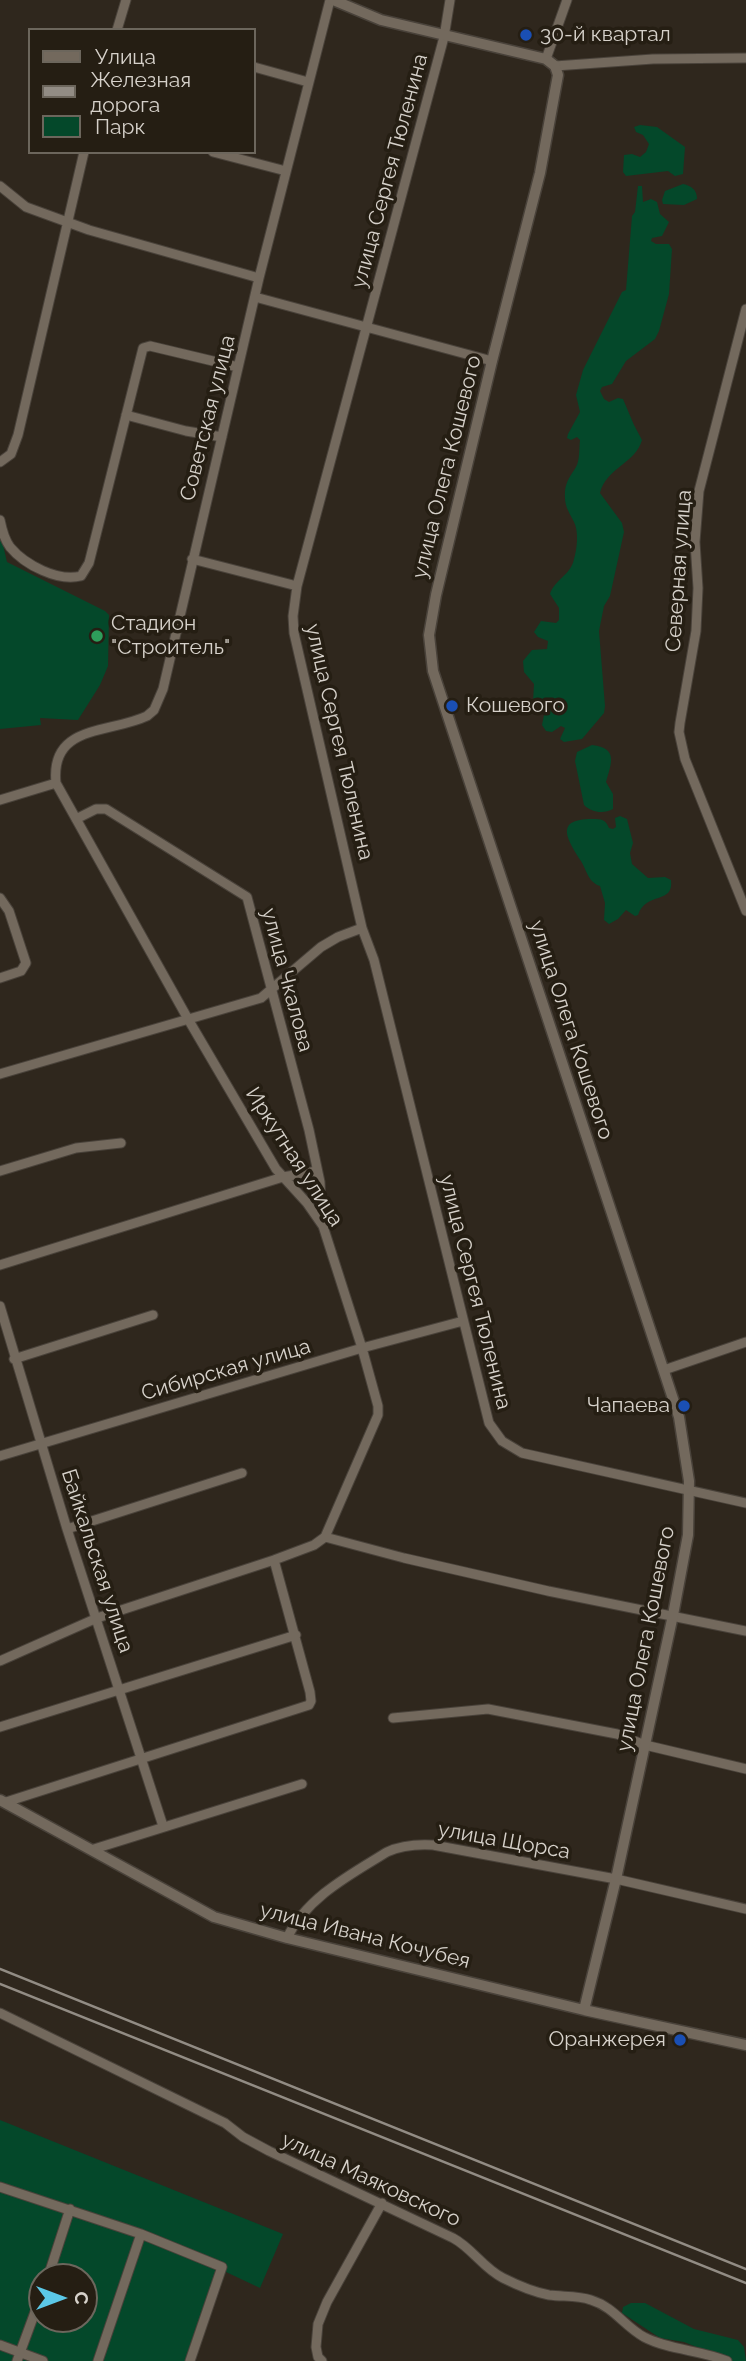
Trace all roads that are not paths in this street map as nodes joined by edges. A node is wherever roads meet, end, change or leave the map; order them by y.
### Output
1 (126, 0) edge
2 (332, 0) edge
3 (450, 0) edge
4 (566, 0) edge
5 (118, 28) edge
6 (444, 37) junction
7 (746, 58) edge
8 (550, 62) junction
9 (256, 68) edge
10 (308, 82) junction
11 (84, 154) edge
12 (221, 154) edge
13 (286, 171) junction
14 (0, 186) edge
15 (68, 221) junction
16 (259, 278) junction
17 (255, 297) junction
18 (746, 309) edge
19 (366, 328) junction
20 (492, 361) junction
21 (238, 367) junction
22 (126, 415) junction
23 (222, 437) junction
24 (0, 462) edge
25 (0, 520) edge
26 (192, 559) junction
27 (297, 586) junction
28 (55, 782) junction
29 (0, 800) edge
30 (76, 819) junction
31 (0, 898) edge
32 (746, 911) edge
33 (362, 928) junction
34 (0, 978) edge
35 (272, 988) junction
36 (188, 1018) junction
37 (0, 1074) edge
38 (121, 1143) dead end
39 (0, 1171) edge
40 (317, 1171) junction
41 (283, 1177) junction
42 (323, 1226) junction
43 (0, 1265) edge
44 (0, 1306) edge
45 (153, 1315) dead end
46 (463, 1321) junction
47 (746, 1342) edge
48 (362, 1348) junction
49 (14, 1359) junction
50 (664, 1370) junction
51 (41, 1444) junction
52 (0, 1456) edge
53 (242, 1473) dead end
54 (690, 1490) junction
55 (746, 1503) edge
56 (67, 1529) junction
57 (325, 1537) junction
58 (274, 1560) junction
59 (673, 1615) junction
60 (97, 1618) junction
61 (746, 1632) edge
62 (296, 1635) junction
63 (0, 1661) edge
64 (120, 1688) junction
65 (393, 1718) dead end
66 (0, 1727) edge
67 (645, 1745) junction
68 (142, 1757) junction
69 (746, 1769) edge
70 (302, 1784) dead end
71 (3, 1801) edge
72 (163, 1826) junction
73 (94, 1849) junction
74 (616, 1879) junction
75 (746, 1909) edge
76 (287, 1938) junction
77 (584, 2010) junction
78 (0, 2013) edge
79 (746, 2045) edge
80 (0, 2189) edge
81 (382, 2203) junction
82 (70, 2209) junction
83 (141, 2234) junction
84 (53, 2263) edge
85 (28, 2332) edge
86 (0, 2345) edge
87 (19, 2357) edge
88 (43, 2361) edge
89 (98, 2361) edge
90 (190, 2361) edge
91 (322, 2361) edge
92 (727, 2361) edge

1 - 5 street
2 - 6 street
2 - 10 street, Советская улица
3 - 6 street, улица Сергея Тюленина
4 - 8 street
6 - 8 street
6 - 19 street, улица Сергея Тюленина
7 - 8 street
8 - 20 street, улица Олега Кошевого
9 - 10 street
10 - 13 street, Советская улица
11 - 15 street
12 - 13 street
13 - 16 street, Советская улица
14 - 15 street
15 - 16 street
15 - 24 street
16 - 17 street, Советская улица
17 - 19 street
17 - 21 street, Советская улица
18 - 32 street, Северная улица
19 - 20 street
19 - 27 street, улица Сергея Тюленина
20 - 50 street, улица Олега Кошевого
21 - 22 street
21 - 23 street, Советская улица
22 - 23 street
22 - 25 street
23 - 26 street, Советская улица
26 - 27 street
26 - 28 street, Советская улица
27 - 33 street, улица Сергея Тюленина
28 - 29 street
28 - 30 street, Иркутная улица
30 - 35 street, улица Чкалова
30 - 36 street, Иркутная улица
31 - 34 street
33 - 35 street
33 - 46 street, улица Сергея Тюленина
35 - 36 street
35 - 40 street, улица Чкалова
36 - 37 street
36 - 41 street, Иркутная улица
38 - 39 street
40 - 41 street
40 - 42 street, улица Чкалова
41 - 42 street, Иркутная улица
41 - 43 street
42 - 48 street, Иркутная улица
44 - 49 street, Байкальская улица
45 - 49 street
46 - 48 street, Сибирская улица
46 - 54 street, улица Сергея Тюленина
47 - 50 street
48 - 51 street, Сибирская улица
48 - 57 street, Иркутная улица
49 - 51 street, Байкальская улица
50 - 54 street, улица Олега Кошевого
51 - 52 street, Сибирская улица
51 - 56 street, Байкальская улица
53 - 56 street
54 - 55 street
54 - 59 street, улица Олега Кошевого
56 - 60 street, Байкальская улица
57 - 58 street
57 - 59 street
58 - 60 street
58 - 62 street
59 - 61 street
59 - 67 street, улица Олега Кошевого
60 - 63 street
60 - 64 street, Байкальская улица
62 - 64 street
62 - 68 street
64 - 66 street
64 - 68 street, Байкальская улица
65 - 67 street
67 - 69 street
67 - 74 street, улица Олега Кошевого
68 - 71 street
68 - 72 street, Байкальская улица
70 - 72 street
71 - 73 street, улица Ивана Кочубея
72 - 73 street
73 - 76 street, улица Ивана Кочубея
74 - 75 street, улица Щорса
74 - 76 street, улица Щорса
74 - 77 street, улица Олега Кошевого
76 - 77 street, улица Ивана Кочубея
77 - 79 street, улица Ивана Кочубея
78 - 81 street, улица Маяковского
80 - 82 street
81 - 91 street
81 - 92 street, улица Маяковского
82 - 83 street
82 - 84 street
83 - 89 street
83 - 90 street
85 - 87 street
86 - 87 street
87 - 88 street

